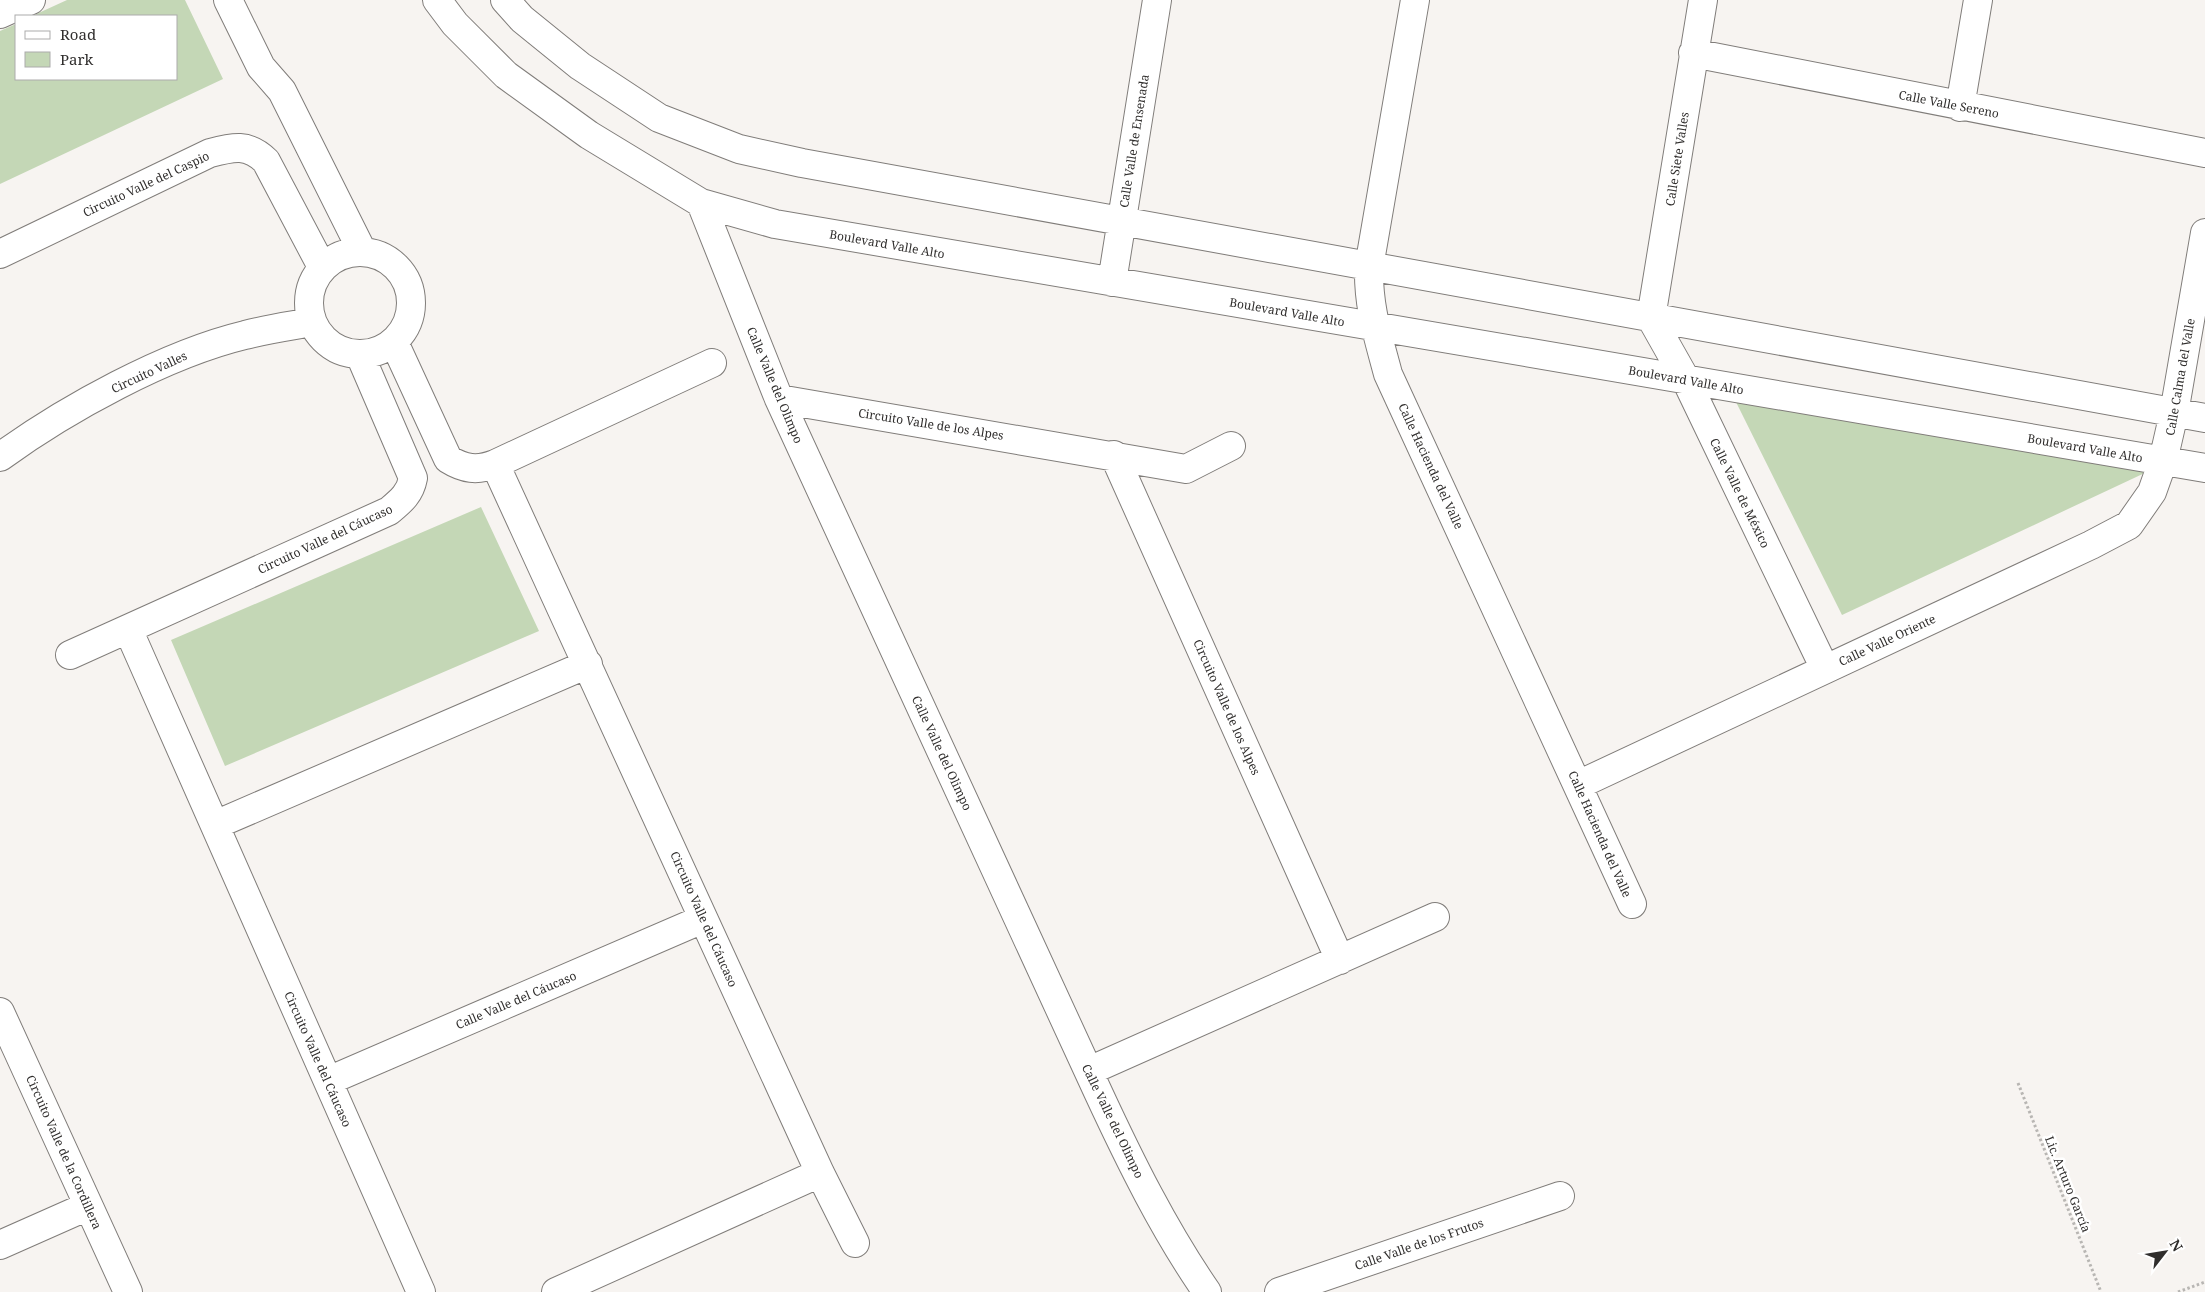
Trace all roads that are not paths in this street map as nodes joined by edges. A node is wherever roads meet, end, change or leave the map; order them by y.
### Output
1 (31, 0) edge
2 (228, 0) edge
3 (437, 0) edge
4 (505, 0) edge
5 (1157, 0) edge
6 (1415, 0) edge
7 (1703, 0) edge
8 (1978, 0) edge
9 (0, 14) edge
10 (1694, 53) junction
11 (1960, 107) junction
12 (2205, 153) edge
13 (701, 203) junction
14 (1122, 221) junction
15 (2205, 233) edge
16 (362, 251) junction
17 (0, 254) edge
18 (322, 267) junction
19 (1369, 267) junction
20 (1112, 282) junction
21 (1652, 318) junction
22 (312, 322) junction
23 (1376, 327) junction
24 (394, 342) junction
25 (360, 354) junction
26 (712, 364) dead end
27 (1686, 380) junction
28 (779, 399) junction
29 (2174, 413) junction
30 (2205, 418) edge
31 (1232, 446) dead end
32 (1114, 455) junction
33 (0, 456) edge
34 (2163, 461) junction
35 (495, 464) junction
36 (2205, 468) edge
37 (128, 629) junction
38 (70, 655) dead end
39 (588, 664) junction
40 (1825, 670) junction
41 (1578, 786) junction
42 (215, 825) junction
43 (1632, 904) dead end
44 (1435, 917) dead end
45 (703, 919) junction
46 (1340, 960) junction
47 (0, 1012) edge
48 (1089, 1071) junction
49 (328, 1081) junction
50 (820, 1173) junction
51 (1560, 1196) dead end
52 (88, 1206) junction
53 (855, 1243) dead end
54 (0, 1245) edge
55 (128, 1292) edge
56 (421, 1292) edge
57 (556, 1292) edge
58 (1207, 1292) edge
59 (1278, 1292) edge

1 - 9 street
2 - 16 street
3 - 13 street, Boulevard Valle Alto
4 - 14 street
5 - 14 street, Calle Valle de Ensenada
6 - 19 street, Calle Hacienda del Valle
7 - 10 street, Calle Siete Valles
8 - 11 street
10 - 11 street, Calle Valle Sereno
10 - 21 street, Calle Siete Valles
11 - 12 street, Calle Valle Sereno
13 - 20 street, Boulevard Valle Alto
13 - 28 street, Calle Valle del Olimpo
14 - 19 street
14 - 20 street, Calle Valle de Ensenada
15 - 29 street, Calle Calma del Valle
16 - 18 street
16 - 24 street
17 - 18 street, Circuito Valle del Caspio
18 - 22 street
19 - 21 street
19 - 23 street, Calle Hacienda del Valle
20 - 23 street, Boulevard Valle Alto
21 - 27 street, Calle Valle de México
21 - 29 street
22 - 25 street
22 - 33 street, Circuito Valles
23 - 27 street, Boulevard Valle Alto
23 - 41 street, Calle Hacienda del Valle
24 - 25 street
24 - 35 street
25 - 37 street, Circuito Valle del Cáucaso
26 - 35 street
27 - 34 street, Boulevard Valle Alto
27 - 40 street, Calle Valle de México
28 - 32 street, Circuito Valle de los Alpes
28 - 48 street, Calle Valle del Olimpo
29 - 30 street
29 - 34 street, Calle Calma del Valle
31 - 32 street, Circuito Valle de los Alpes
32 - 46 street, Circuito Valle de los Alpes
34 - 36 street, Boulevard Valle Alto
34 - 40 street, Calle Valle Oriente
35 - 39 street, Circuito Valle del Cáucaso
37 - 38 street, Circuito Valle del Cáucaso
37 - 42 street, Circuito Valle del Cáucaso
39 - 42 street
39 - 45 street, Circuito Valle del Cáucaso
40 - 41 street, Calle Valle Oriente
41 - 43 street, Calle Hacienda del Valle
42 - 49 street, Circuito Valle del Cáucaso
44 - 46 street
45 - 49 street, Calle Valle del Cáucaso
45 - 50 street, Circuito Valle del Cáucaso
46 - 48 street
47 - 52 street, Circuito Valle de la Cordillera
48 - 58 street, Calle Valle del Olimpo
49 - 56 street, Circuito Valle del Cáucaso
50 - 53 street, Circuito Valle del Cáucaso
50 - 57 street
51 - 59 street, Calle Valle de los Frutos
52 - 54 street
52 - 55 street, Circuito Valle de la Cordillera

